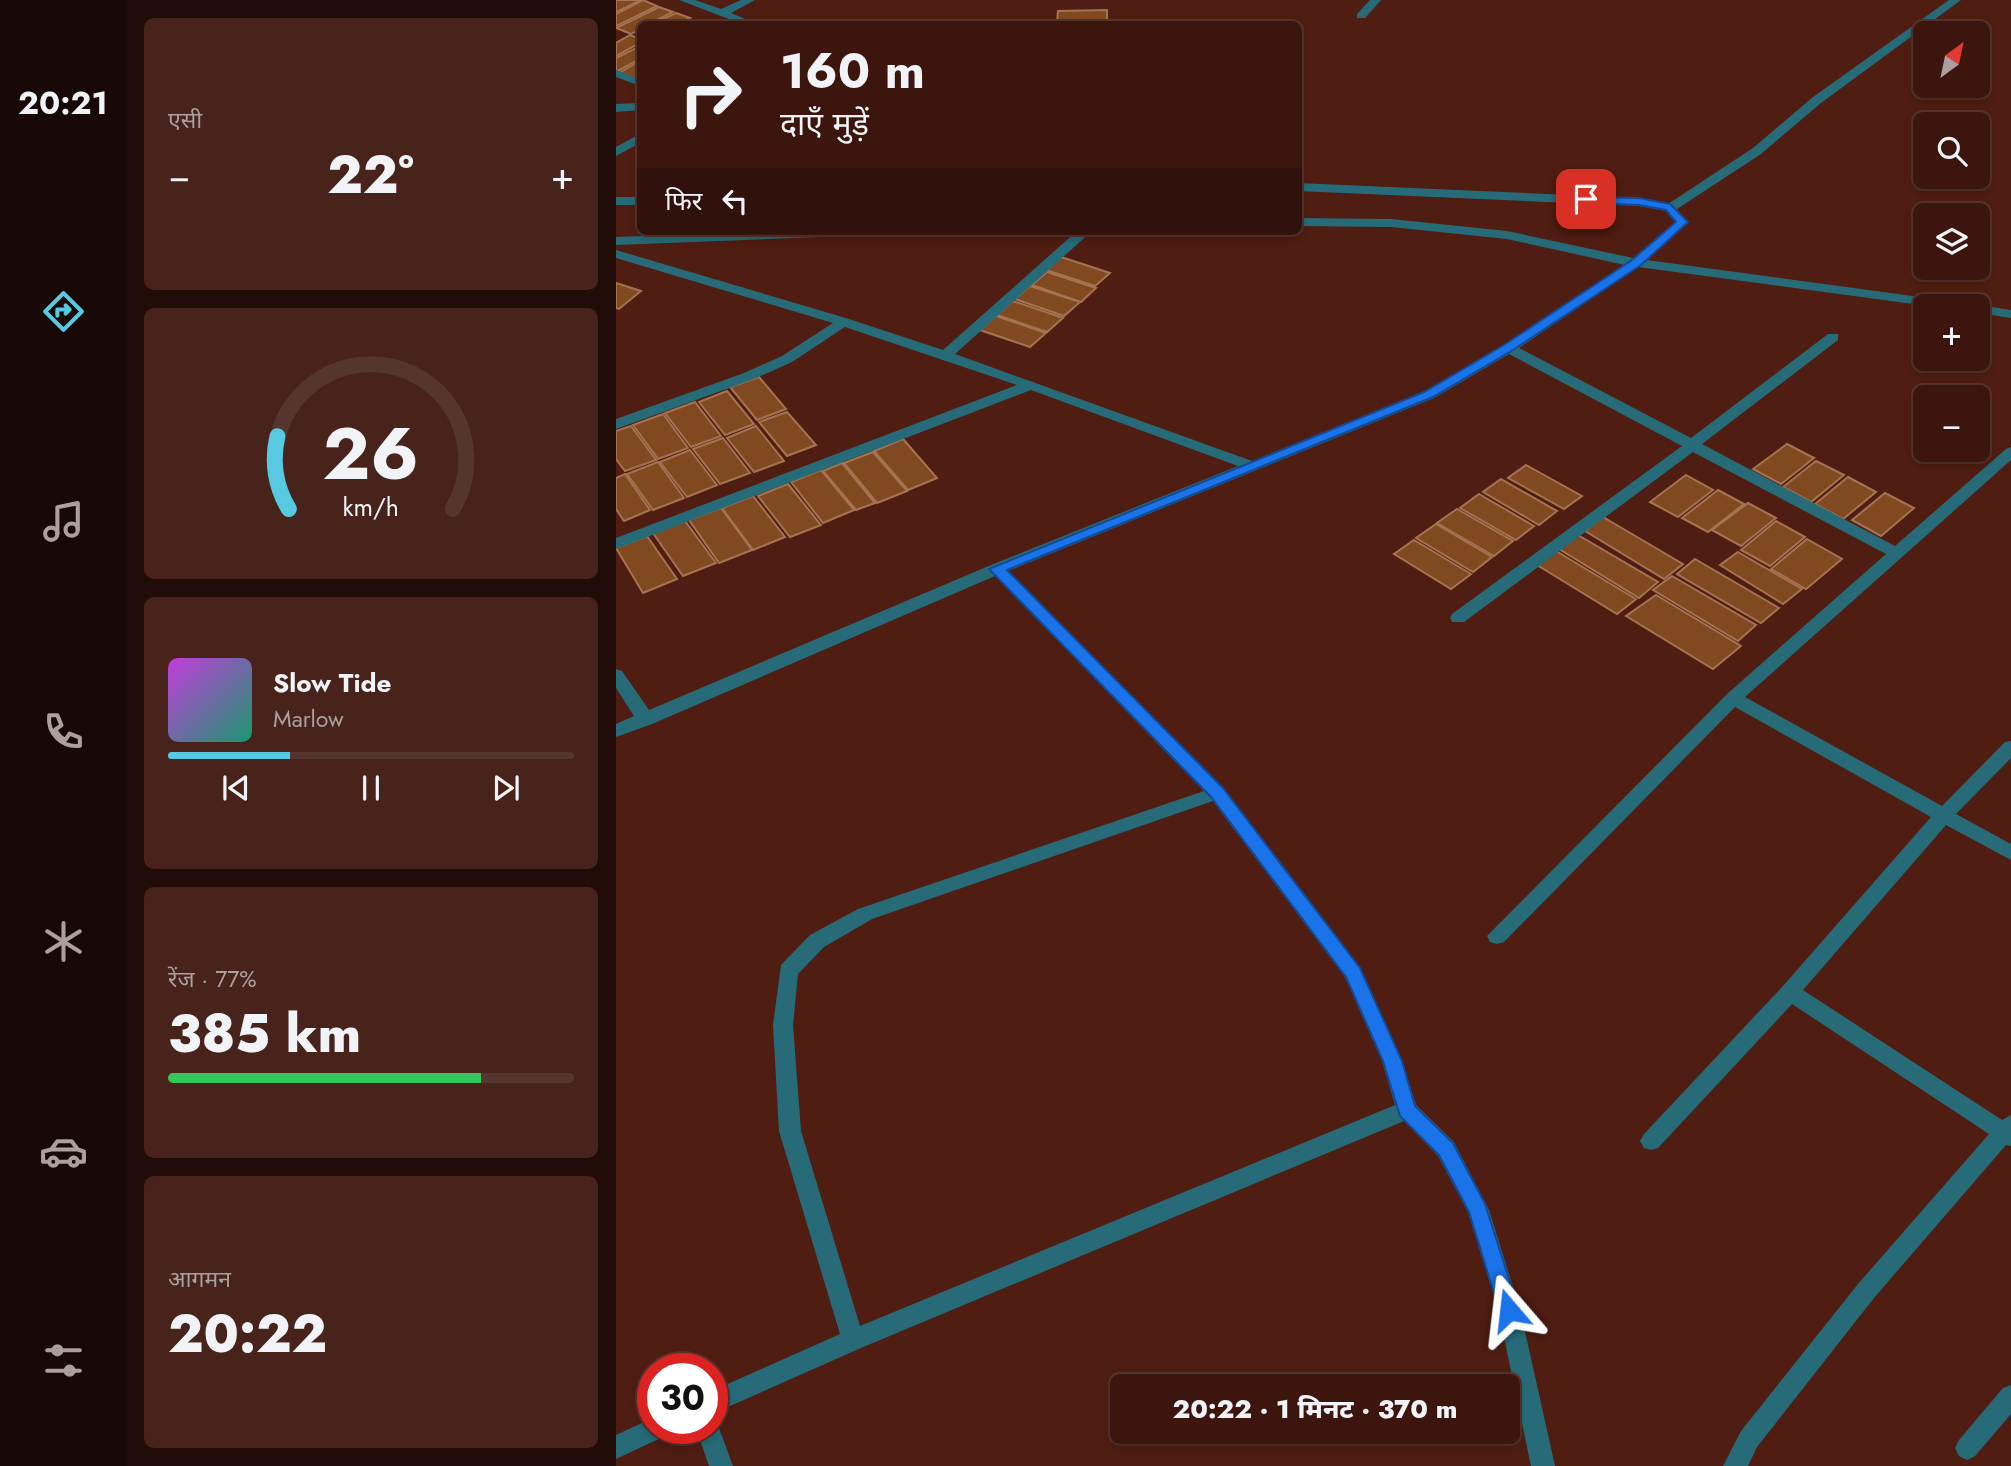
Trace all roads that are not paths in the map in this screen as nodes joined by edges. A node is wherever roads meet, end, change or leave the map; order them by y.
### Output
1 (684, 0) edge
2 (750, 0) edge
3 (1376, 0) edge
4 (1956, 0) edge
5 (722, 13) junction
6 (1361, 16) dead end
7 (743, 21) edge
8 (616, 73) edge
9 (637, 82) edge
10 (637, 107) edge
11 (616, 108) edge
12 (637, 140) edge
13 (616, 152) edge
14 (1302, 187) edge
15 (616, 201) edge
16 (637, 201) edge
17 (1670, 208) junction
18 (1302, 222) edge
19 (765, 235) edge
20 (1081, 235) edge
21 (635, 240) junction
22 (616, 241) edge
23 (616, 254) edge
24 (1636, 263) junction
25 (1913, 300) edge
26 (1990, 311) edge
27 (2011, 314) edge
28 (844, 322) junction
29 (1833, 337) dead end
30 (1508, 348) junction
31 (946, 355) junction
32 (1031, 385) junction
33 (616, 424) edge
34 (1692, 445) junction
35 (2011, 452) edge
36 (1251, 466) junction
37 (616, 544) edge
38 (1895, 552) junction
39 (997, 569) junction
40 (1458, 618) dead end
41 (616, 675) edge
42 (1733, 698) junction
43 (646, 720) junction
44 (616, 731) edge
45 (2011, 747) edge
46 (1217, 793) junction
47 (1943, 816) junction
48 (2011, 853) edge
49 (1497, 936) dead end
50 (1790, 992) junction
51 (1407, 1111) junction
52 (2009, 1131) edge
53 (1651, 1141) dead end
54 (853, 1340) junction
55 (728, 1396) edge
56 (2011, 1396) edge
57 (637, 1437) edge
58 (713, 1444) edge
59 (616, 1447) edge
60 (1967, 1448) dead end
61 (721, 1466) edge
62 (1543, 1466) edge
63 (1735, 1466) edge

1 - 5 street
2 - 5 street
3 - 6 street
4 - 17 street
5 - 7 street
8 - 9 street
10 - 11 street
12 - 13 street
14 - 17 street
15 - 16 street
17 - 24 street
18 - 24 street
19 - 21 street
20 - 31 street
21 - 22 street
21 - 23 street
23 - 28 street
24 - 25 street
24 - 30 street
26 - 27 street
28 - 31 street
28 - 33 street
29 - 34 street
30 - 34 street
30 - 36 street
31 - 32 street
32 - 36 street
32 - 37 street
34 - 38 street
34 - 40 street
35 - 38 street
36 - 39 street
38 - 42 street
39 - 43 street
39 - 46 street
41 - 43 street
42 - 47 street
42 - 49 street
43 - 44 street
45 - 47 street
46 - 51 street
46 - 54 street
47 - 48 street
47 - 50 street
50 - 52 street
50 - 53 street
51 - 54 street
51 - 62 street
52 - 63 street
54 - 55 street
56 - 60 street
57 - 59 street
58 - 61 street

